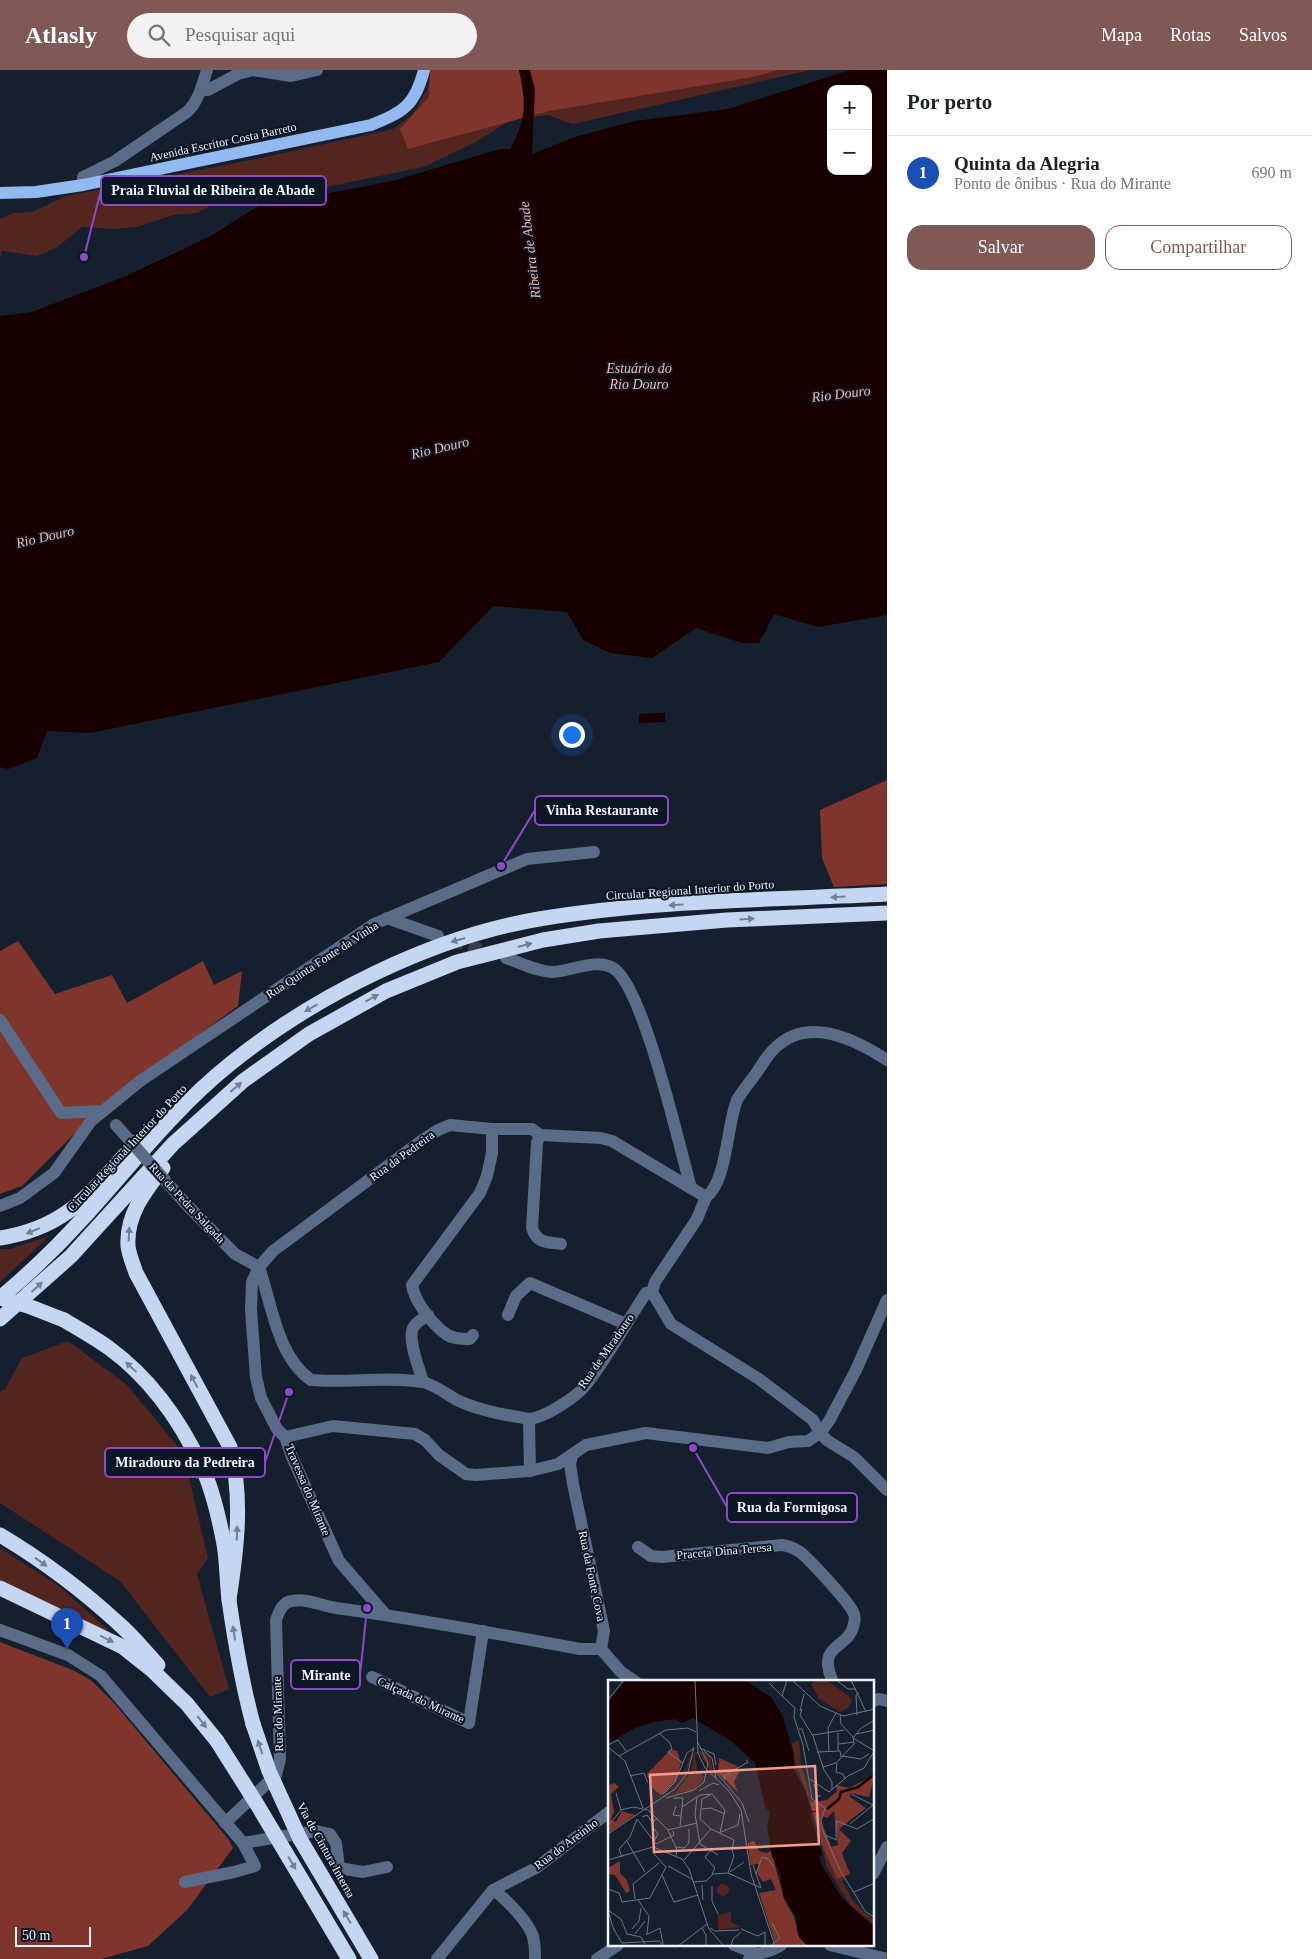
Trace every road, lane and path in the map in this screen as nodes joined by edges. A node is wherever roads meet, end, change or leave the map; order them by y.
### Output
1 (207, 70) edge
2 (316, 70) edge
3 (424, 70) edge
4 (201, 88) junction
5 (83, 185) junction
6 (0, 194) edge
7 (594, 852) dead end
8 (887, 894) edge
9 (887, 912) edge
10 (386, 918) junction
11 (438, 936) tunnel mouth
12 (506, 958) tunnel mouth
13 (0, 1020) edge
14 (887, 1060) edge
15 (185, 1105) junction
16 (103, 1111) junction
17 (200, 1119) junction
18 (492, 1129) junction
19 (540, 1136) junction
20 (691, 1188) junction
21 (706, 1196) junction
22 (0, 1206) edge
23 (0, 1238) edge
24 (561, 1244) dead end
25 (259, 1267) junction
26 (652, 1292) junction
27 (0, 1298) edge
28 (887, 1300) edge
29 (428, 1315) junction
30 (508, 1315) dead end
31 (0, 1319) edge
32 (626, 1324) junction
33 (474, 1335) dead end
34 (423, 1382) junction
35 (529, 1419) junction
36 (820, 1433) junction
37 (285, 1437) junction
38 (572, 1456) junction
39 (530, 1471) junction
40 (887, 1490) edge
41 (0, 1535) edge
42 (638, 1546) dead end
43 (0, 1588) edge
44 (229, 1599) junction
45 (385, 1614) junction
46 (0, 1630) edge
47 (482, 1631) junction
48 (601, 1649) junction
49 (372, 1677) dead end
50 (633, 1680) edge
51 (832, 1680) edge
52 (874, 1701) edge
53 (887, 1701) edge
54 (188, 1704) junction
55 (608, 1814) edge
56 (226, 1823) junction
57 (243, 1843) junction
58 (887, 1847) edge
59 (387, 1867) dead end
60 (874, 1872) edge
61 (185, 1882) dead end
62 (493, 1890) junction
63 (616, 1946) edge
64 (736, 1946) edge
65 (780, 1946) edge
66 (835, 1946) edge
67 (753, 1956) edge
68 (349, 1959) edge
69 (371, 1959) edge
70 (437, 1959) edge
71 (535, 1959) edge
72 (597, 1959) edge
73 (830, 1959) edge
74 (887, 1959) edge

1 - 4 street
2 - 4 street
3 - 5 main road, Avenida Escritor Costa Barreto
4 - 5 street
5 - 6 main road, Avenida Escritor Costa Barreto
7 - 10 street, Rua Quinta Fonte da Vinha
8 -> 15 highway, Circular Regional Interior do Porto
17 -> 9 highway
10 - 11 street
10 - 16 street, Rua Quinta Fonte da Vinha
12 - 20 street
13 - 16 street
14 - 21 street, Rua de Miradouro
15 -> 23 highway
15 - 27 highway, Circular Regional Interior do Porto
16 - 22 street
16 - 25 street, Rua da Pedra Salgada, bridge
31 -> 17 highway
44 -> 17 highway
18 - 19 street, Rua da Pedreira
18 - 25 street, Rua da Pedreira
18 - 29 street
19 - 20 street, Rua da Pedreira
19 - 24 street
20 - 21 street, Rua da Pedreira
21 - 26 street, Rua de Miradouro
25 - 34 street
25 - 37 street, Travessa do Mirante
26 - 32 street, Rua de Miradouro
26 - 36 street
44 -> 27 highway, Via de Cintura Interna, bridge
28 - 36 street
29 - 33 street
29 - 34 street
30 - 32 street
32 - 35 street, Rua de Miradouro
34 - 35 street
35 - 39 street
36 - 38 street
36 - 40 street
37 - 39 street
37 - 45 street, Travessa do Mirante
38 - 39 street
38 - 48 street, Rua da Fonte Cova
41 -> 54 highway
42 - 51 street, Praceta Dina Teresa
43 -> 54 highway
69 -> 44 highway, Via de Cintura Interna, bridge
45 - 47 street, Rua do Mirante
45 - 56 street, Rua do Mirante
46 - 56 street
47 - 48 street, Rua do Mirante
47 - 49 street, Calçada do Mirante
48 - 50 street
52 - 53 street
54 -> 68 highway, bridge
55 - 62 street, Rua do Areinho
56 - 57 street
57 - 59 street
57 - 61 street
58 - 60 street
62 - 70 street, Rua do Areinho
62 - 71 street
63 - 72 street
64 - 67 street
65 - 67 street
66 - 73 street
66 - 74 street

